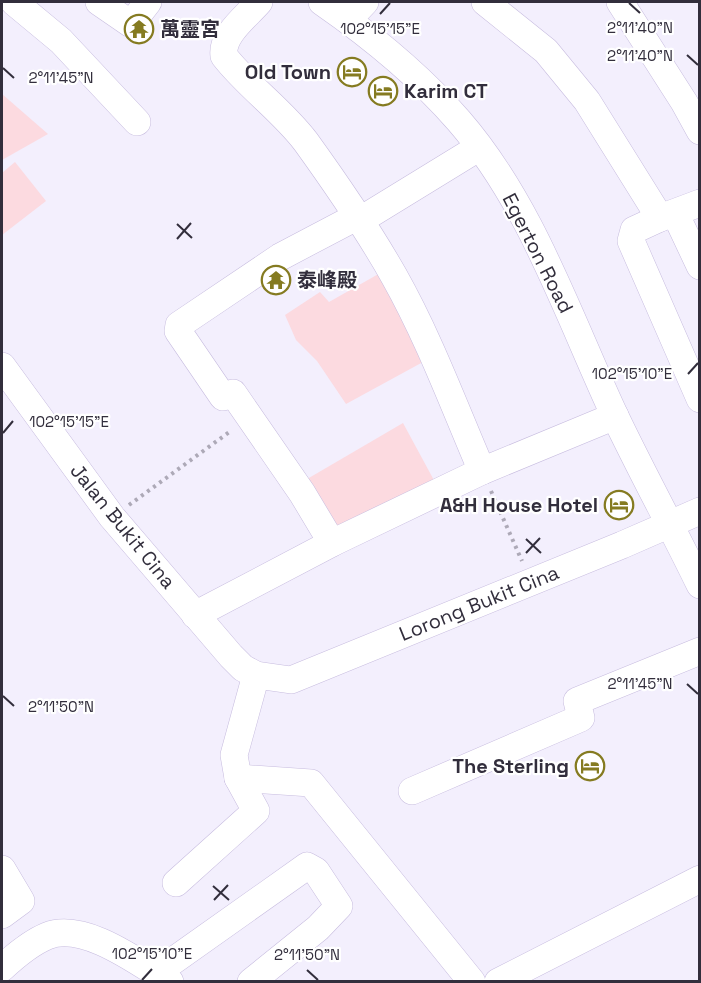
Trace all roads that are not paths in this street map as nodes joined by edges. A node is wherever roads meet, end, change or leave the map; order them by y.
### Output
1 (14, 2) edge
2 (99, 2) edge
3 (148, 2) edge
4 (259, 2) edge
5 (322, 2) edge
6 (485, 2) edge
7 (620, 2) edge
8 (356, 10) edge
9 (137, 122) dead end
10 (699, 131) edge
11 (478, 148) junction
12 (699, 203) edge
13 (667, 215) junction
14 (357, 219) junction
15 (699, 266) edge
16 (2, 366) edge
17 (699, 399) edge
18 (615, 417) junction
19 (482, 471) junction
20 (699, 511) edge
21 (671, 523) junction
22 (332, 543) junction
23 (699, 585) edge
24 (195, 615) junction
25 (699, 651) edge
26 (256, 675) junction
27 (238, 778) junction
28 (412, 791) dead end
29 (2, 869) edge
30 (699, 879) edge
31 (176, 883) dead end
32 (2, 915) edge
33 (2, 968) edge
34 (163, 977) edge
35 (252, 981) edge
36 (472, 981) edge
37 (498, 981) edge

1 - 9 street
2 - 3 street
4 - 14 street
5 - 8 street, Egerton Road
6 - 13 street
7 - 10 street
8 - 11 street, Egerton Road
11 - 14 street
11 - 18 street, Egerton Road
12 - 13 street
13 - 15 street
13 - 17 street
14 - 19 street
14 - 22 street
16 - 24 street, Jalan Bukit Cina
18 - 19 street
18 - 21 street, Egerton Road
19 - 22 street
20 - 21 street, Lorong Bukit Cina
21 - 23 street, Egerton Road
21 - 26 street, Lorong Bukit Cina
22 - 24 street
24 - 26 street, Jalan Bukit Cina
25 - 28 street
26 - 27 street
27 - 31 street
27 - 36 street
29 - 32 street
30 - 37 street
33 - 34 street
34 - 35 street

